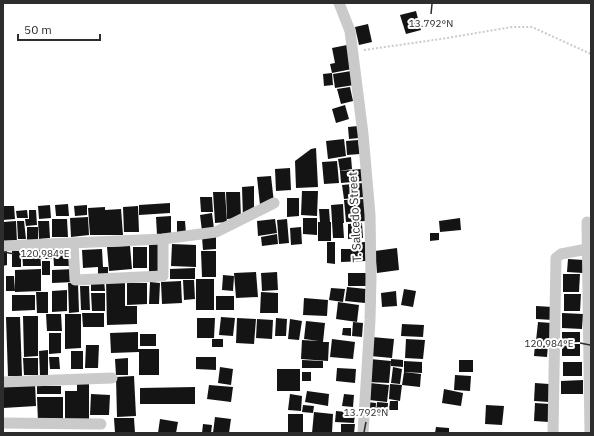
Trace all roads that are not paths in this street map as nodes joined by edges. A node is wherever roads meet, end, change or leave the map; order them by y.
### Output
1 (339, 3) edge
2 (274, 203) dead end
3 (587, 222) dead end
4 (162, 239) junction
5 (73, 242) junction
6 (3, 246) edge
7 (587, 249) junction
8 (112, 378) dead end
9 (3, 382) edge
10 (3, 423) edge
11 (101, 424) dead end
12 (363, 433) edge
13 (553, 433) edge
14 (590, 433) edge

1 - 12 street, T. Salcedo Street
2 - 4 street
3 - 7 street
4 - 5 street
4 - 5 street
5 - 6 street
7 - 13 street
7 - 14 street
8 - 9 street
10 - 11 street

